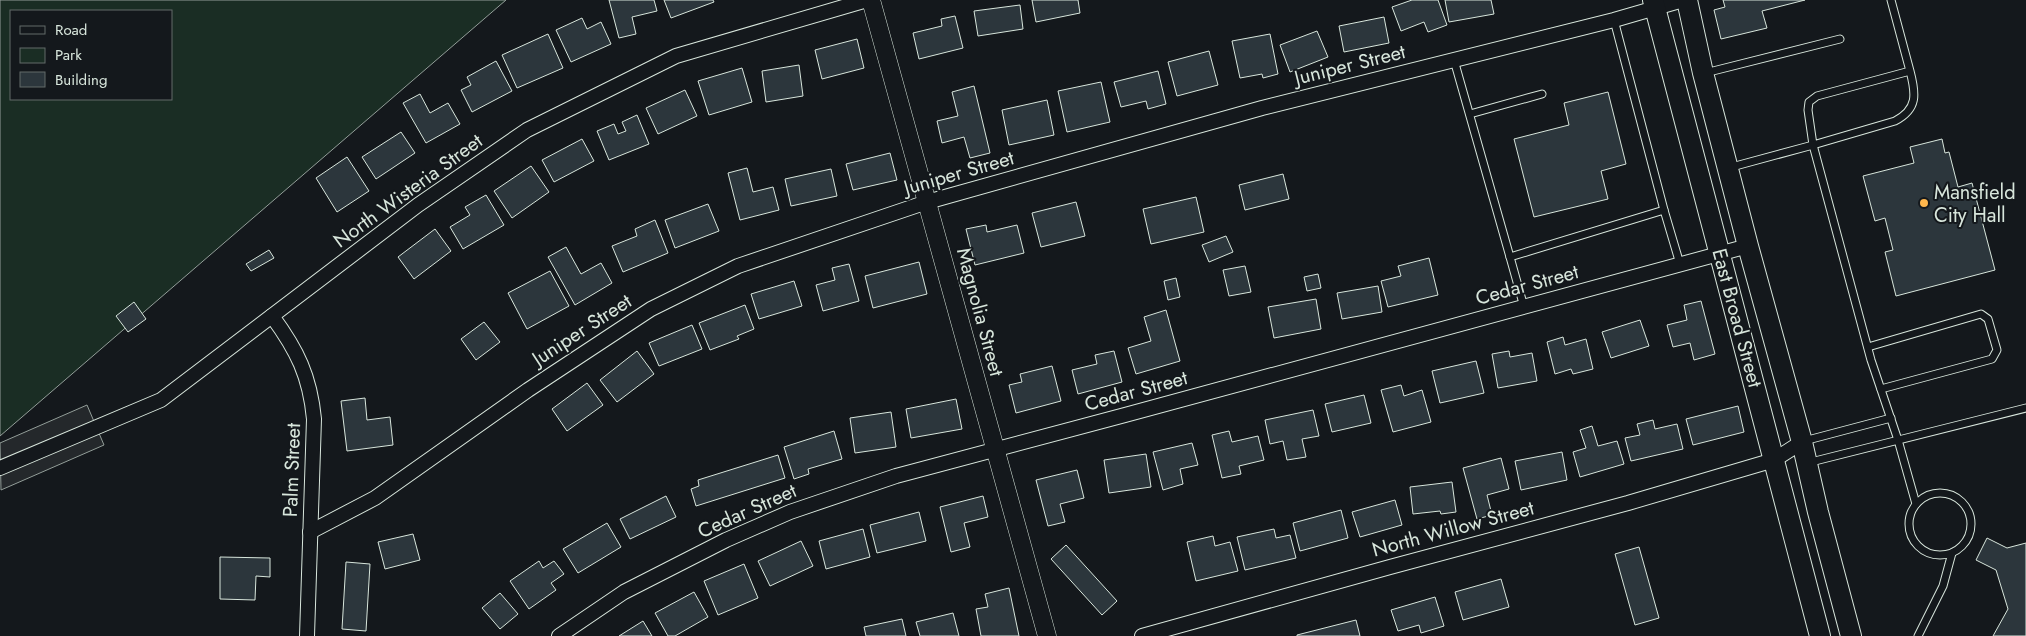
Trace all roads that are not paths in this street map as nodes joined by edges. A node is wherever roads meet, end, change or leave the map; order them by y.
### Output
1 (867, 0) edge
2 (871, 0) edge
3 (1683, 0) edge
4 (1687, 0) edge
5 (1891, 0) edge
6 (1654, 4) edge
7 (1614, 20) junction
8 (1840, 39) dead end
9 (1454, 60) junction
10 (1910, 71) junction
11 (1702, 73) junction
12 (1542, 94) dead end
13 (1470, 114) junction
14 (1813, 145) junction
15 (1728, 168) junction
16 (927, 202) junction
17 (1664, 210) junction
18 (1748, 246) junction
19 (1720, 254) junction
20 (1510, 256) junction
21 (1680, 264) junction
22 (1524, 306) junction
23 (272, 316) junction
24 (1868, 347) junction
25 (1881, 389) junction
26 (2026, 408) edge
27 (1891, 418) junction
28 (1898, 440) junction
29 (1802, 442) junction
30 (995, 450) junction
31 (1774, 460) junction
32 (1807, 463) junction
33 (0, 468) edge
34 (1916, 504) junction
35 (310, 532) junction
36 (1952, 553) junction
37 (307, 636) edge
38 (559, 636) edge
39 (1047, 636) edge
40 (1142, 636) edge
41 (1820, 636) edge
42 (1851, 636) edge
43 (1918, 636) edge

1 - 23 street, North Wisteria Street
2 - 16 street, Magnolia Street
3 - 6 street, Juniper Street
4 - 11 main road, East Broad Street
5 - 10 lane
6 - 7 street, Juniper Street
6 - 19 main road, East Broad Street
7 - 9 street, Juniper Street
7 - 17 lane
8 - 11 lane
9 - 13 lane
9 - 16 street, Juniper Street
10 - 14 lane
10 - 14 lane
11 - 15 main road, East Broad Street
12 - 13 lane
13 - 20 lane
14 - 15 lane
14 - 24 lane
15 - 18 main road, East Broad Street
16 - 30 street, Magnolia Street
16 - 35 street, Juniper Street
17 - 20 lane
17 - 21 lane
18 - 19 street, Cedar Street
18 - 29 main road, East Broad Street
19 - 21 street, Cedar Street
19 - 31 main road, East Broad Street
20 - 22 lane
21 - 22 street, Cedar Street
22 - 30 street, Cedar Street
23 - 33 street, North Wisteria Street
23 - 35 street, Palm Street
24 - 25 lane
24 - 25 lane
25 - 27 lane
26 - 28 lane
27 - 28 lane
27 - 29 lane
28 - 32 lane
28 - 34 lane
29 - 31 street, North Willow Street
29 - 32 main road, East Broad Street
30 - 38 street, Cedar Street
30 - 39 street, Magnolia Street
31 - 32 street, North Willow Street
31 - 40 street, North Willow Street
31 - 41 main road, East Broad Street
32 - 42 main road, East Broad Street
34 - 36 lane
34 - 36 lane
35 - 37 street, Palm Street
36 - 43 lane

